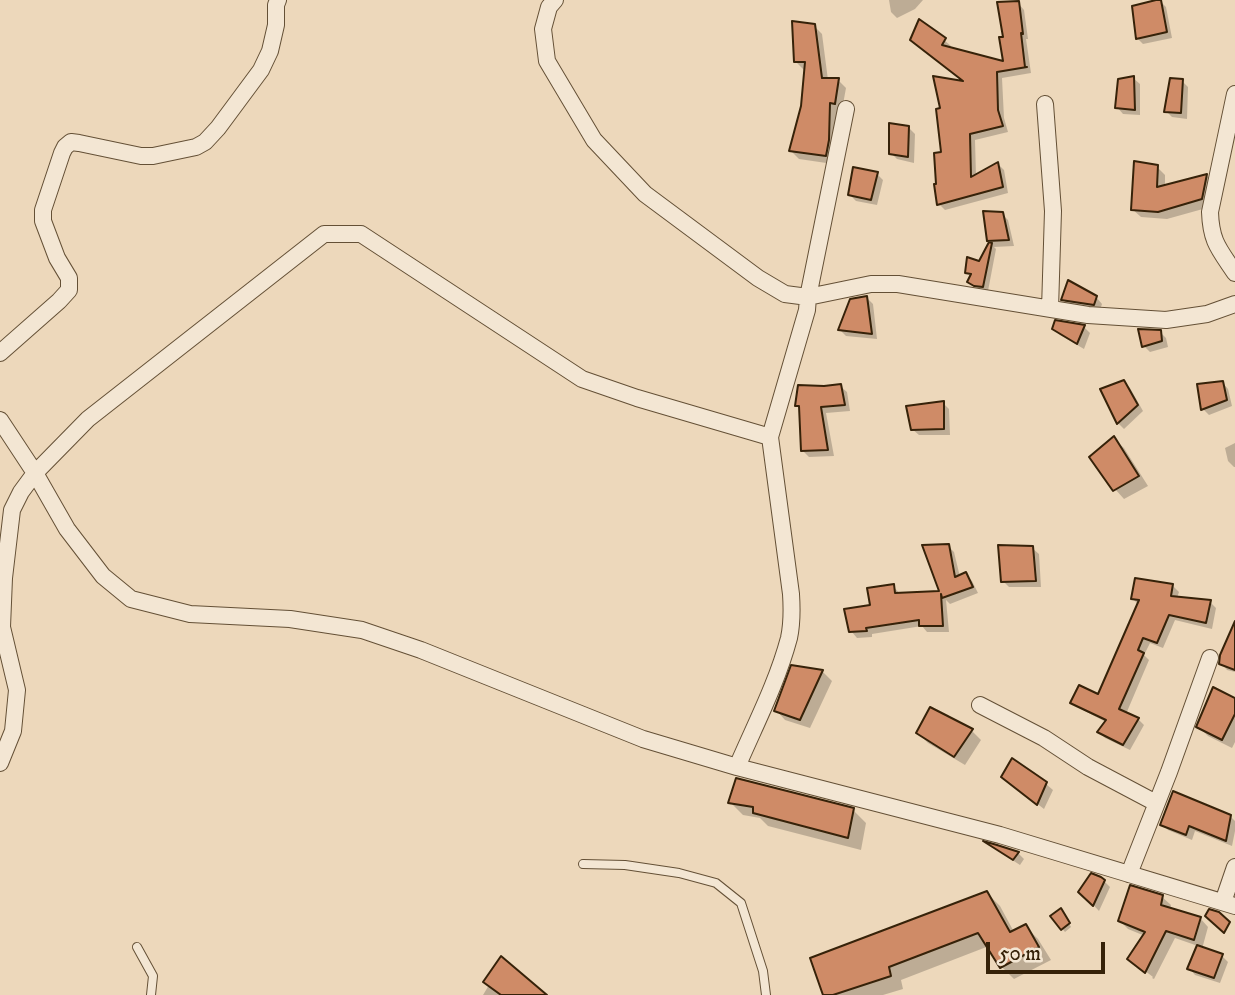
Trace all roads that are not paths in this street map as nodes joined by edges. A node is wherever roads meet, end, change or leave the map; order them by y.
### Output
1 (278, 0) edge
2 (555, 0) edge
3 (1235, 93) edge
4 (1045, 104) dead end
5 (846, 109) dead end
6 (1235, 273) edge
7 (808, 298) junction
8 (1235, 304) edge
9 (1050, 309) junction
10 (0, 353) edge
11 (0, 420) edge
12 (770, 438) junction
13 (35, 473) junction
14 (1, 628) edge
15 (1210, 658) dead end
16 (980, 705) dead end
17 (0, 763) edge
18 (737, 767) junction
19 (1156, 803) junction
20 (583, 864) dead end
21 (1235, 867) edge
22 (1129, 874) junction
23 (1229, 904) edge
24 (136, 947) dead end
25 (151, 995) edge
26 (766, 995) edge

1 - 10 street
2 - 7 street
3 - 6 street
4 - 9 street
5 - 7 street
7 - 9 street
7 - 12 street
8 - 9 street
11 - 13 street
12 - 13 street
12 - 18 street
13 - 14 street
13 - 18 street
14 - 17 street
15 - 19 street
16 - 19 street
18 - 22 street
19 - 22 street
20 - 26 lane
21 - 23 street
22 - 23 street
24 - 25 lane

